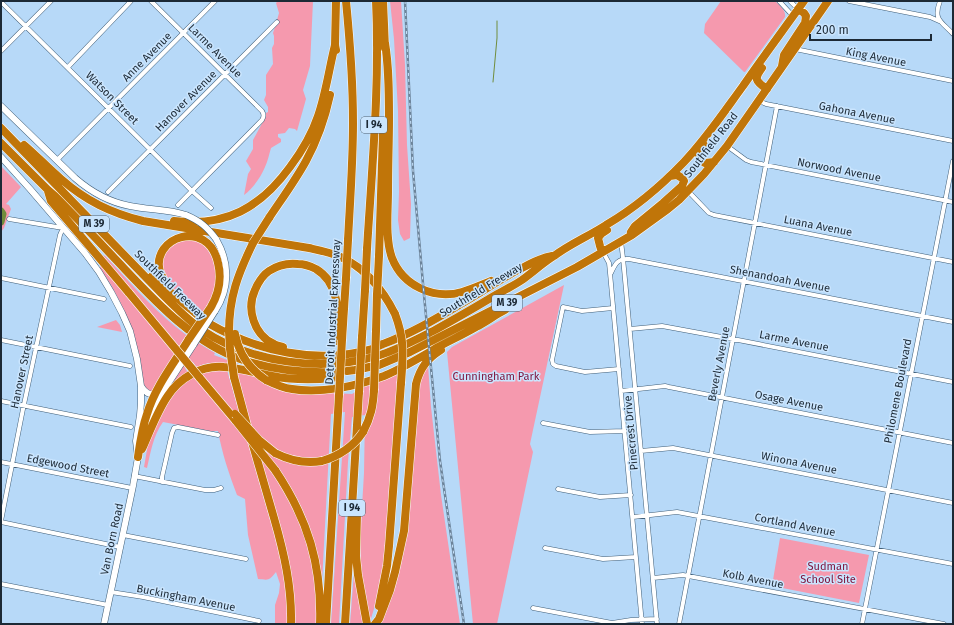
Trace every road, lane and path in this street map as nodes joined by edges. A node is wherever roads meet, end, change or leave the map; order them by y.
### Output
1 (51, 1) edge
2 (131, 1) edge
3 (151, 1) edge
4 (215, 1) edge
5 (336, 1) edge
6 (346, 1) edge
7 (376, 1) edge
8 (383, 1) edge
9 (779, 1) edge
10 (790, 1) edge
11 (804, 1) edge
12 (828, 1) edge
13 (849, 1) edge
14 (940, 1) edge
15 (1, 2) edge
16 (869, 3) edge
17 (794, 15) junction
18 (939, 21) junction
19 (277, 22) dead end
20 (26, 26) junction
21 (183, 33) junction
22 (953, 34) edge
23 (385, 43) junction
24 (335, 45) junction
25 (795, 49) junction
26 (1, 51) edge
27 (68, 67) junction
28 (781, 68) junction
29 (225, 74) junction
30 (953, 81) edge
31 (766, 89) junction
32 (733, 101) junction
33 (759, 101) junction
34 (1, 106) edge
35 (777, 106) junction
36 (109, 108) junction
37 (1, 128) edge
38 (953, 141) edge
39 (1, 143) edge
40 (727, 146) junction
41 (151, 150) junction
42 (1, 157) edge
43 (57, 160) junction
44 (953, 161) edge
45 (714, 162) junction
46 (766, 165) junction
47 (670, 176) junction
48 (656, 189) junction
49 (48, 190) junction
50 (192, 190) junction
51 (688, 191) junction
52 (108, 192) dead end
53 (945, 200) junction
54 (953, 202) edge
55 (178, 205) dead end
56 (211, 208) dead end
57 (108, 210) junction
58 (9, 220) dead end
59 (755, 223) junction
60 (63, 228) junction
61 (624, 239) junction
62 (580, 240) joint
63 (602, 252) junction
64 (555, 255) junction
65 (623, 258) junction
66 (934, 258) junction
67 (130, 262) junction
68 (953, 262) edge
69 (578, 267) junction
70 (610, 273) junction
71 (506, 276) junction
72 (1, 278) edge
73 (744, 281) junction
74 (49, 288) junction
75 (172, 294) junction
76 (104, 299) dead end
77 (613, 308) junction
78 (213, 309) junction
79 (922, 316) junction
80 (953, 322) edge
81 (475, 328) junction
82 (630, 328) junction
83 (232, 333) junction
84 (733, 339) junction
85 (1, 340) edge
86 (340, 340) junction
87 (380, 345) junction
88 (36, 347) junction
89 (130, 366) dead end
90 (619, 370) junction
91 (911, 374) junction
92 (340, 375) junction
93 (953, 382) edge
94 (206, 385) junction
95 (141, 386) junction
96 (636, 389) junction
97 (621, 391) junction
98 (157, 396) junction
99 (722, 397) junction
100 (1, 401) edge
101 (24, 405) junction
102 (543, 423) dead end
103 (131, 427) dead end
104 (624, 431) junction
105 (899, 432) junction
106 (218, 434) dead end
107 (953, 443) edge
108 (142, 449) junction
109 (641, 451) junction
110 (355, 454) junction
111 (711, 455) junction
112 (138, 457) junction
113 (1, 462) edge
114 (12, 464) junction
115 (134, 476) junction
116 (162, 482) junction
117 (132, 488) junction
118 (221, 488) dead end
119 (558, 489) dead end
120 (888, 490) junction
121 (630, 495) junction
122 (953, 503) edge
123 (647, 515) junction
124 (699, 516) junction
125 (632, 517) junction
126 (1, 521) edge
127 (123, 535) junction
128 (120, 547) junction
129 (545, 548) dead end
130 (876, 550) junction
131 (636, 557) junction
132 (246, 559) dead end
133 (953, 564) edge
134 (688, 576) junction
135 (653, 578) junction
136 (1, 584) edge
137 (111, 592) junction
138 (108, 605) junction
139 (533, 608) dead end
140 (864, 609) junction
141 (259, 621) dead end
142 (642, 622) edge
143 (657, 622) edge
144 (104, 624) edge
145 (291, 624) edge
146 (320, 624) edge
147 (326, 624) edge
148 (345, 624) edge
149 (367, 624) edge
150 (375, 624) edge
151 (679, 624) edge
152 (862, 624) edge
153 (944, 624) edge

1 - 20 street
2 - 27 street
3 - 21 street, Larme Avenue
4 - 21 street, Anne Avenue
5 - 24 highway
6 - 86 highway, Detroit Industrial Expressway / I 94, bridge
7 - 110 highway, I 94, bridge
8 - 23 highway
9 - 17 street
10 - 17 street
11 - 17 highway, Southfield Road / M 39
12 - 25 highway, Southfield Road / M 39
13 - 16 street
14 - 18 street
15 - 20 street, Watson Street
16 - 18 street
17 - 28 highway
17 - 31 highway
17 - 32 highway, Southfield Road / M 39
18 - 22 street
19 - 29 street, Hanover Avenue
20 - 26 street
20 - 27 street, Watson Street
21 - 29 street, Larme Avenue
21 - 36 street, Anne Avenue
23 - 71 highway
23 - 94 highway, bridge
24 - 57 highway
24 - 83 highway, bridge
25 - 28 highway, Southfield Road / M 39
25 - 30 street, King Avenue
27 - 36 street, Watson Street
28 - 31 highway, Southfield Road / M 39
29 - 41 street, Hanover Avenue
29 - 50 street, Larme Avenue
31 - 33 highway, Southfield Road / M 39
32 - 45 highway
32 - 47 highway, Southfield Road / M 39
33 - 35 street, Gahona Avenue
33 - 40 highway, Southfield Road / M 39
34 - 43 main road
35 - 38 street, Gahona Avenue
35 - 46 street, Beverly Avenue
36 - 41 street, Watson Street
36 - 43 street, Anne Avenue
37 - 57 highway
37 - 67 highway, Southfield Freeway / M 39
39 - 49 highway, Southfield Freeway / M 39
40 - 45 highway, Southfield Road / M 39
40 - 46 street, Norwood Avenue
41 - 50 street, Watson Street
41 - 52 street, Hanover Avenue
42 - 60 main road, Van Born Road
43 - 78 main road, bridge
44 - 53 street, Philomene Boulevard
45 - 51 highway, Southfield Road / M 39
46 - 53 street, Norwood Avenue
46 - 59 street, Beverly Avenue
47 - 48 highway, Southfield Road / M 39
47 - 61 highway
48 - 62 highway, Southfield Road / M 39
48 - 63 highway
49 - 92 highway, Southfield Freeway / M 39
49 - 94 highway, bridge
50 - 55 street
50 - 56 street, Watson Street
51 - 59 street, Luana Avenue
51 - 61 highway, Southfield Road / M 39
53 - 54 street, Norwood Avenue
53 - 66 street, Philomene Boulevard
57 - 150 highway, bridge
58 - 60 street
59 - 66 street, Luana Avenue
59 - 73 street, Beverly Avenue
60 - 74 street, Hanover Street
60 - 95 main road, Van Born Road
61 - 63 highway, Southfield Road / M 39
61 - 65 street, Pinecrest Drive
62 - 64 highway, Southfield Freeway / M 39
63 - 69 highway, Southfield Road / M 39
63 - 70 street, Pinecrest Drive
64 - 67 highway, Southfield Freeway / M 39
64 - 71 highway
65 - 70 street
65 - 73 street, Shenandoah Avenue
65 - 82 street, Pinecrest Drive
66 - 68 street, Luana Avenue
66 - 79 street, Philomene Boulevard
67 - 75 highway
69 - 81 highway
69 - 92 highway, Southfield Freeway / M 39
70 - 77 street, Pinecrest Drive
71 - 87 highway
72 - 74 street
73 - 79 street, Shenandoah Avenue
73 - 84 street, Beverly Avenue
74 - 76 street
74 - 88 street, Hanover Street
75 - 78 highway
75 - 87 highway
77 - 90 street, Pinecrest Drive
77 - 90 street
78 - 98 highway, bridge
79 - 80 street, Shenandoah Avenue
79 - 91 street, Philomene Boulevard
81 - 83 highway, bridge
81 - 150 highway
82 - 84 street, Larme Avenue
82 - 96 street, Pinecrest Drive
83 - 145 highway, bridge
84 - 91 street, Larme Avenue
84 - 99 street, Beverly Avenue
85 - 88 street
86 - 87 highway
86 - 92 highway, Detroit Industrial Expressway / I 94, bridge
88 - 89 street
88 - 101 street, Hanover Street
90 - 97 street, Pinecrest Drive
91 - 93 street, Larme Avenue
91 - 105 street, Philomene Boulevard
92 - 108 highway
92 - 147 highway, Detroit Industrial Expressway / I 94, bridge
94 - 146 highway, bridge
95 - 98 main road
95 - 112 main road, Van Born Road
96 - 97 street, Osage Avenue
96 - 99 street, Osage Avenue
96 - 109 street, Pinecrest Drive
97 - 104 street, Pinecrest Drive
98 - 108 main road, Van Born Road
98 - 112 highway
99 - 105 street, Osage Avenue
99 - 111 street, Beverly Avenue
100 - 101 street
101 - 103 street
101 - 114 street, Hanover Street
102 - 104 street
104 - 121 street, Pinecrest Drive
105 - 107 street, Osage Avenue
105 - 120 street, Philomene Boulevard
106 - 116 street
108 - 112 main road, Van Born Road
109 - 111 street, Winona Avenue
109 - 123 street, Pinecrest Drive
110 - 148 highway, I 94
110 - 149 highway
111 - 120 street, Winona Avenue
111 - 124 street, Beverly Avenue
112 - 115 main road, Van Born Road
113 - 114 street, Edgewood Street
114 - 117 street, Edgewood Street
114 - 126 street, Hanover Street
115 - 116 street
115 - 117 main road, Van Born Road
116 - 118 street
117 - 127 main road, Van Born Road
119 - 121 street
120 - 122 street, Winona Avenue
120 - 130 street, Philomene Boulevard
121 - 125 street, Pinecrest Drive
123 - 124 street, Cortland Avenue
123 - 125 street, Cortland Avenue
123 - 135 street, Pinecrest Drive
124 - 130 street, Cortland Avenue
124 - 134 street, Beverly Avenue
125 - 131 street, Pinecrest Drive
126 - 128 street
127 - 128 main road, Van Born Road
127 - 132 street
128 - 137 main road, Van Born Road
129 - 131 street
130 - 133 street, Cortland Avenue
130 - 140 street, Philomene Boulevard
131 - 142 street, Pinecrest Drive
134 - 135 street, Kolb Avenue
134 - 140 street, Kolb Avenue
134 - 151 street, Beverly Avenue
135 - 143 street, Pinecrest Drive
136 - 138 street
137 - 138 main road, Van Born Road
137 - 141 street, Buckingham Avenue
138 - 144 main road, Van Born Road
139 - 142 street
140 - 152 street, Philomene Boulevard
140 - 153 street, Kolb Avenue
142 - 143 street

